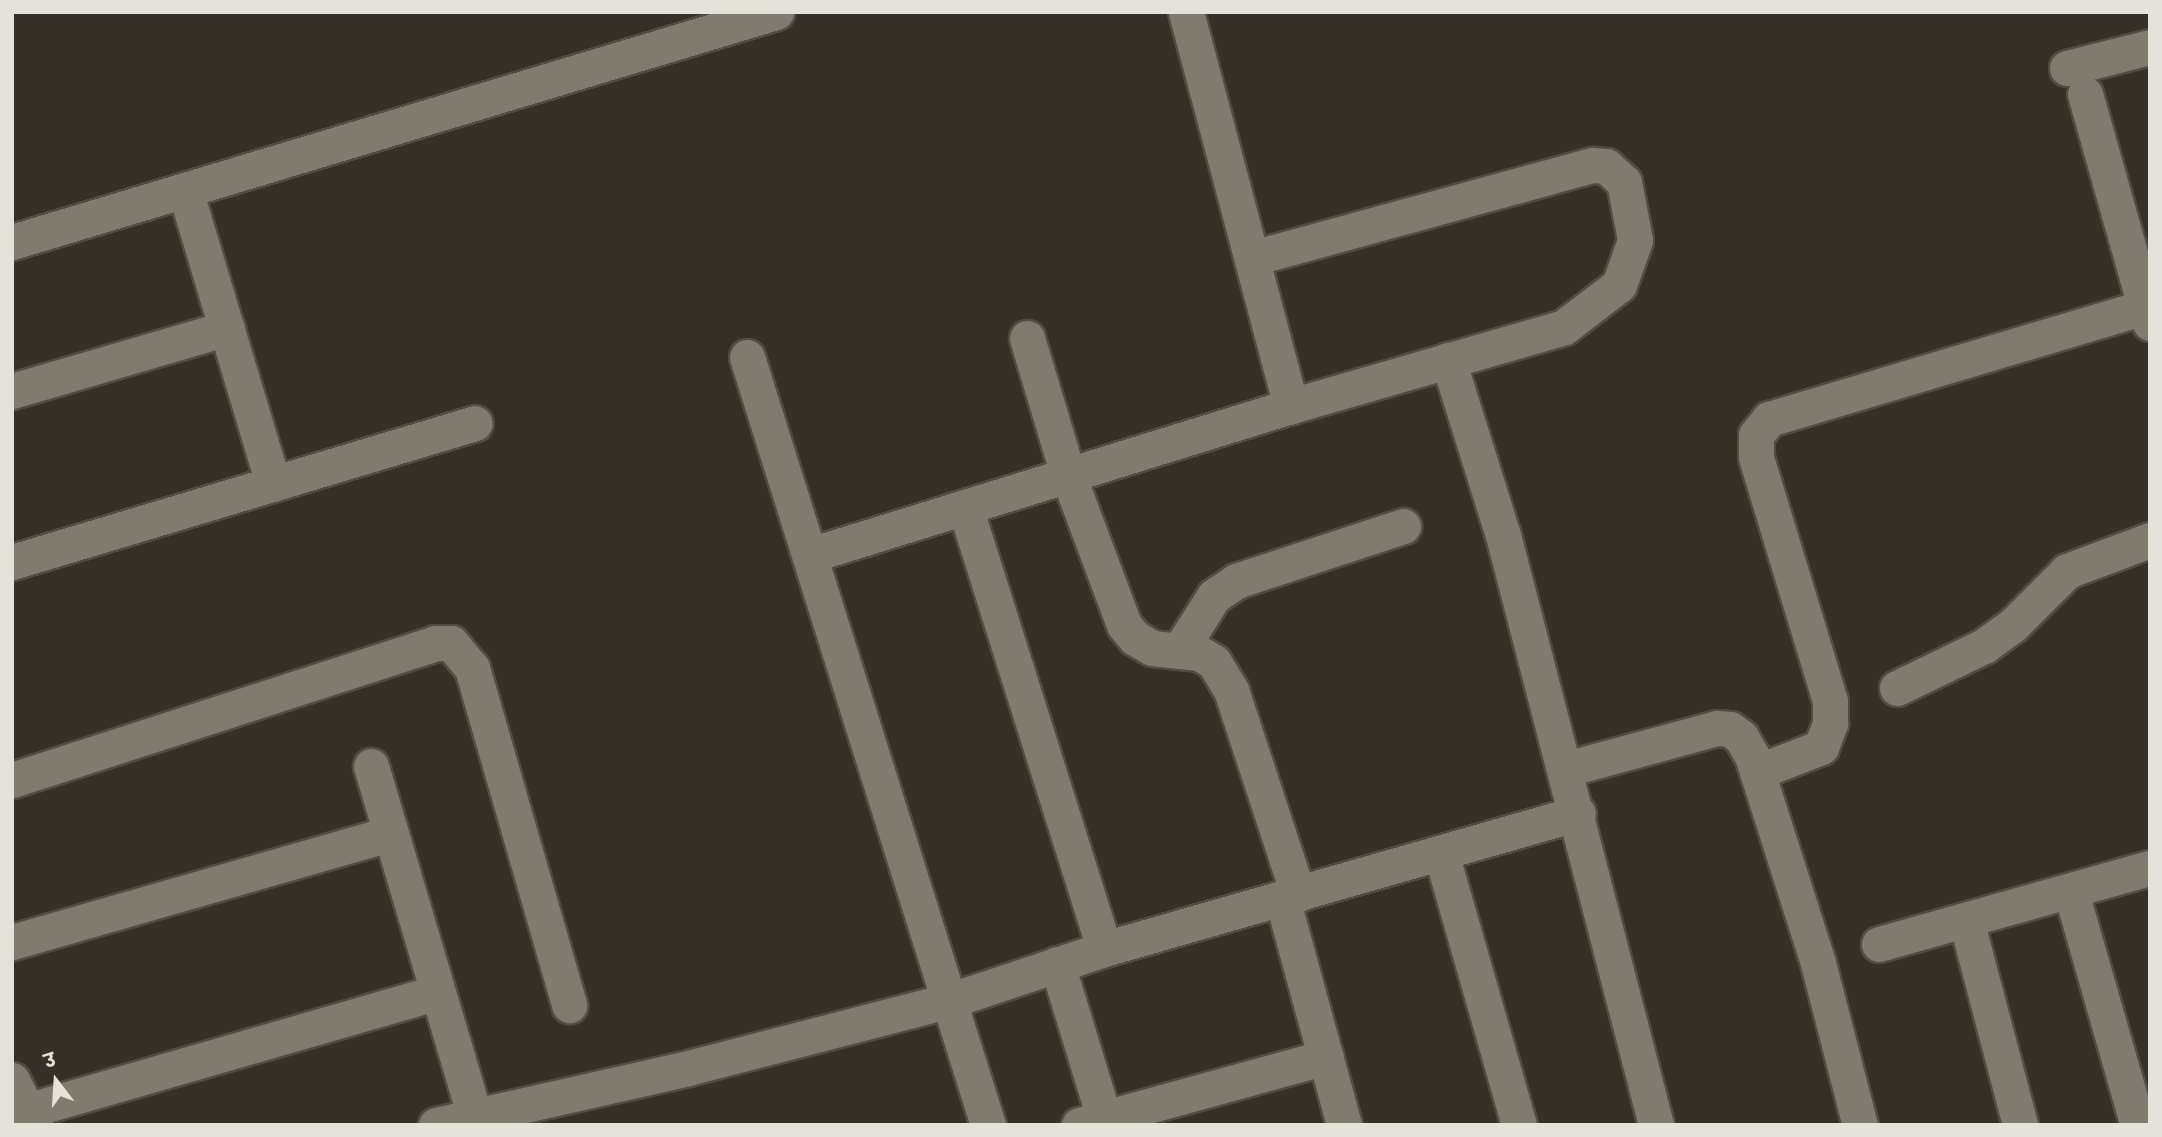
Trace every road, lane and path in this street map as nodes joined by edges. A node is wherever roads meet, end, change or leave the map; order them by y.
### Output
1 (776, 12) edge
2 (1186, 12) edge
3 (735, 18) edge
4 (2150, 47) edge
5 (185, 190) junction
6 (12, 242) edge
7 (1251, 258) junction
8 (2147, 315) edge
9 (226, 328) junction
10 (1027, 338) dead end
11 (747, 357) dead end
12 (1448, 360) junction
13 (12, 391) edge
14 (1291, 406) junction
15 (475, 423) dead end
16 (1068, 475) junction
17 (272, 484) junction
18 (965, 507) junction
19 (1403, 526) dead end
20 (2150, 540) edge
21 (810, 555) junction
22 (12, 562) edge
23 (1179, 651) junction
24 (1897, 688) dead end
25 (371, 766) dead end
26 (1566, 769) junction
27 (1757, 772) junction
28 (12, 780) edge
29 (1578, 813) junction
30 (391, 833) junction
31 (1441, 853) junction
32 (2150, 868) edge
33 (2071, 891) junction
34 (1290, 896) junction
35 (1966, 920) junction
36 (12, 942) edge
37 (1878, 944) dead end
38 (1104, 949) junction
39 (1057, 964) junction
40 (438, 992) junction
41 (951, 1000) junction
42 (569, 1005) dead end
43 (1326, 1057) junction
44 (12, 1080) edge
45 (549, 1113) edge
46 (475, 1116) junction
47 (25, 1117) edge
48 (1092, 1121) edge
49 (436, 1125) edge
50 (988, 1125) edge
51 (1344, 1125) edge
52 (1519, 1125) edge
53 (1656, 1125) edge
54 (1860, 1125) edge
55 (2020, 1125) edge
56 (2138, 1125) edge

1 - 3 street
2 - 7 street
3 - 5 street
4 - 8 street
5 - 6 street
5 - 9 street
7 - 12 street
7 - 14 street
8 - 27 street
9 - 13 street
9 - 17 street
10 - 16 street
11 - 21 street
12 - 14 street
12 - 26 street
14 - 16 street
15 - 17 street
16 - 18 street
16 - 23 street
17 - 22 street
18 - 21 street
18 - 38 street
19 - 23 street
20 - 24 street
21 - 41 street
23 - 34 street
25 - 30 street
26 - 27 street
26 - 29 street
27 - 54 street
28 - 42 street
29 - 31 street
29 - 53 street
30 - 36 street
30 - 40 street
31 - 34 street
31 - 52 street
32 - 33 street
33 - 35 street
33 - 56 street
34 - 38 street
34 - 43 street
35 - 37 street
35 - 55 street
38 - 39 street
39 - 41 street
39 - 48 street
40 - 46 street
40 - 47 street
41 - 45 street
41 - 50 street
43 - 48 street
43 - 51 street
44 - 47 street
45 - 46 street
46 - 49 street

